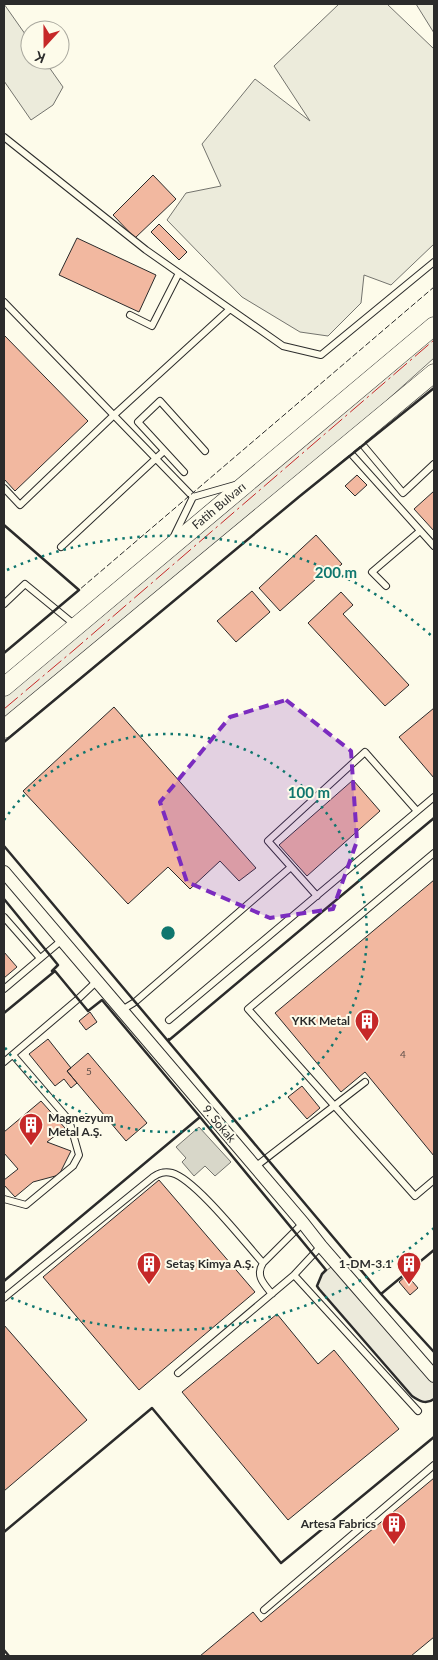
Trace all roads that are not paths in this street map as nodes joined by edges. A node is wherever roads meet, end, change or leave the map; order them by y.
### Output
1 (4, 137) edge
2 (434, 262) edge
3 (179, 273) junction
4 (4, 302) edge
5 (230, 309) junction
6 (130, 315) dead end
7 (434, 326) edge
8 (434, 373) edge
9 (114, 415) junction
10 (351, 442) junction
11 (164, 451) junction
12 (206, 451) dead end
13 (156, 459) junction
14 (434, 464) edge
15 (184, 472) dead end
16 (248, 482) junction
17 (4, 488) edge
18 (193, 497) junction
19 (420, 531) junction
20 (434, 546) edge
21 (60, 547) dead end
22 (168, 549) junction
23 (386, 586) dead end
24 (4, 604) edge
25 (76, 626) junction
26 (4, 687) edge
27 (4, 729) edge
28 (434, 797) edge
29 (417, 811) junction
30 (434, 854) edge
31 (291, 867) junction
32 (4, 872) edge
33 (317, 896) junction
34 (4, 917) edge
35 (62, 940) junction
36 (40, 958) junction
37 (97, 980) junction
38 (4, 989) edge
39 (122, 1010) junction
40 (169, 1020) dead end
41 (13, 1055) junction
42 (4, 1062) edge
43 (365, 1082) dead end
44 (334, 1105) junction
45 (255, 1167) junction
46 (434, 1180) edge
47 (4, 1199) edge
48 (303, 1223) junction
49 (321, 1246) junction
50 (263, 1263) junction
51 (294, 1275) junction
52 (272, 1294) junction
53 (4, 1298) edge
54 (178, 1373) dead end
55 (434, 1376) edge
56 (418, 1411) dead end
57 (434, 1465) edge
58 (264, 1610) dead end

1 - 3 lane
2 - 5 lane
3 - 5 lane
3 - 6 lane
4 - 9 lane
5 - 9 lane
7 - 16 main road, Fatih Bulvarı
8 - 10 main road
9 - 13 lane
9 - 17 lane
10 - 14 lane
10 - 19 lane
10 - 27 main road
11 - 12 lane
11 - 13 lane
11 - 15 lane
13 - 18 lane
13 - 21 lane
16 - 18 lane
16 - 22 main road, Fatih Bulvarı
18 - 22 lane
19 - 20 lane
19 - 23 lane
22 - 25 main road, Fatih Bulvarı
24 - 25 lane
25 - 26 main road, Fatih Bulvarı
28 - 29 lane
29 - 31 lane
29 - 33 lane
30 - 44 lane
31 - 33 lane
31 - 39 lane
32 - 35 street, 9. Sokak
33 - 40 lane
34 - 36 lane
35 - 36 lane
35 - 37 street, 9. Sokak
36 - 38 lane
37 - 39 street, 9. Sokak
37 - 41 lane
39 - 45 street, 9. Sokak
41 - 42 lane
41 - 47 lane
43 - 44 lane
44 - 45 lane
44 - 46 lane
45 - 48 street, 9. Sokak
48 - 49 street, 9. Sokak
48 - 50 lane
49 - 51 lane
49 - 55 street, 9. Sokak
50 - 52 lane
50 - 53 lane
51 - 52 lane
51 - 56 lane
52 - 54 lane
57 - 58 lane

